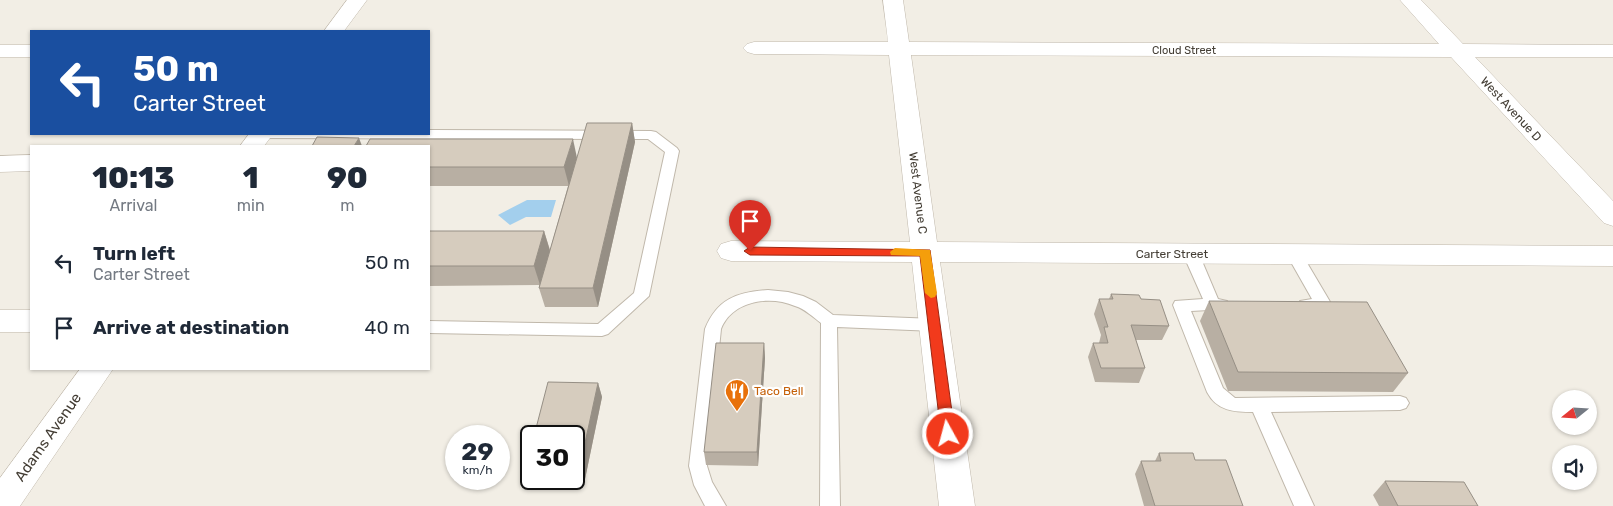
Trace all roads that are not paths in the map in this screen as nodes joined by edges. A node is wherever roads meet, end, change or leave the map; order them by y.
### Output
1 (356, 0) edge
2 (893, 0) edge
3 (1410, 0) edge
4 (335, 30) edge
5 (754, 48) dead end
6 (899, 49) junction
7 (30, 51) edge
8 (1456, 51) junction
9 (1613, 51) edge
10 (0, 52) edge
11 (430, 134) edge
12 (30, 163) edge
13 (0, 164) edge
14 (1613, 217) edge
15 (731, 251) dead end
16 (926, 252) junction
17 (1191, 254) junction
18 (1295, 255) junction
19 (1613, 256) edge
20 (1213, 305) junction
21 (1233, 305) edge
22 (1293, 305) edge
23 (0, 321) edge
24 (30, 321) edge
25 (829, 321) junction
26 (934, 325) junction
27 (430, 327) edge
28 (96, 370) edge
29 (1400, 403) dead end
30 (1259, 405) junction
31 (0, 506) edge
32 (716, 506) edge
33 (830, 506) edge
34 (957, 506) edge
35 (1304, 506) edge

1 - 4 street
2 - 6 street, West Avenue C
3 - 8 street, West Avenue D
5 - 6 street, Cloud Street
6 - 8 street, Cloud Street
6 - 16 street, West Avenue C
7 - 10 street
8 - 9 street, Cloud Street
8 - 14 street, West Avenue D
11 - 27 lane
12 - 13 street
15 - 16 street, Carter Street
16 - 17 street, Carter Street
16 - 26 street, West Avenue C
17 - 18 street, Carter Street
17 - 20 lane
18 - 19 street, Carter Street
18 - 22 lane
20 - 21 lane
20 - 30 lane
23 - 24 street
25 - 26 lane
25 - 32 lane
25 - 33 lane
26 - 34 street, West Avenue C
28 - 31 street, Adams Avenue
29 - 30 lane
30 - 35 lane

